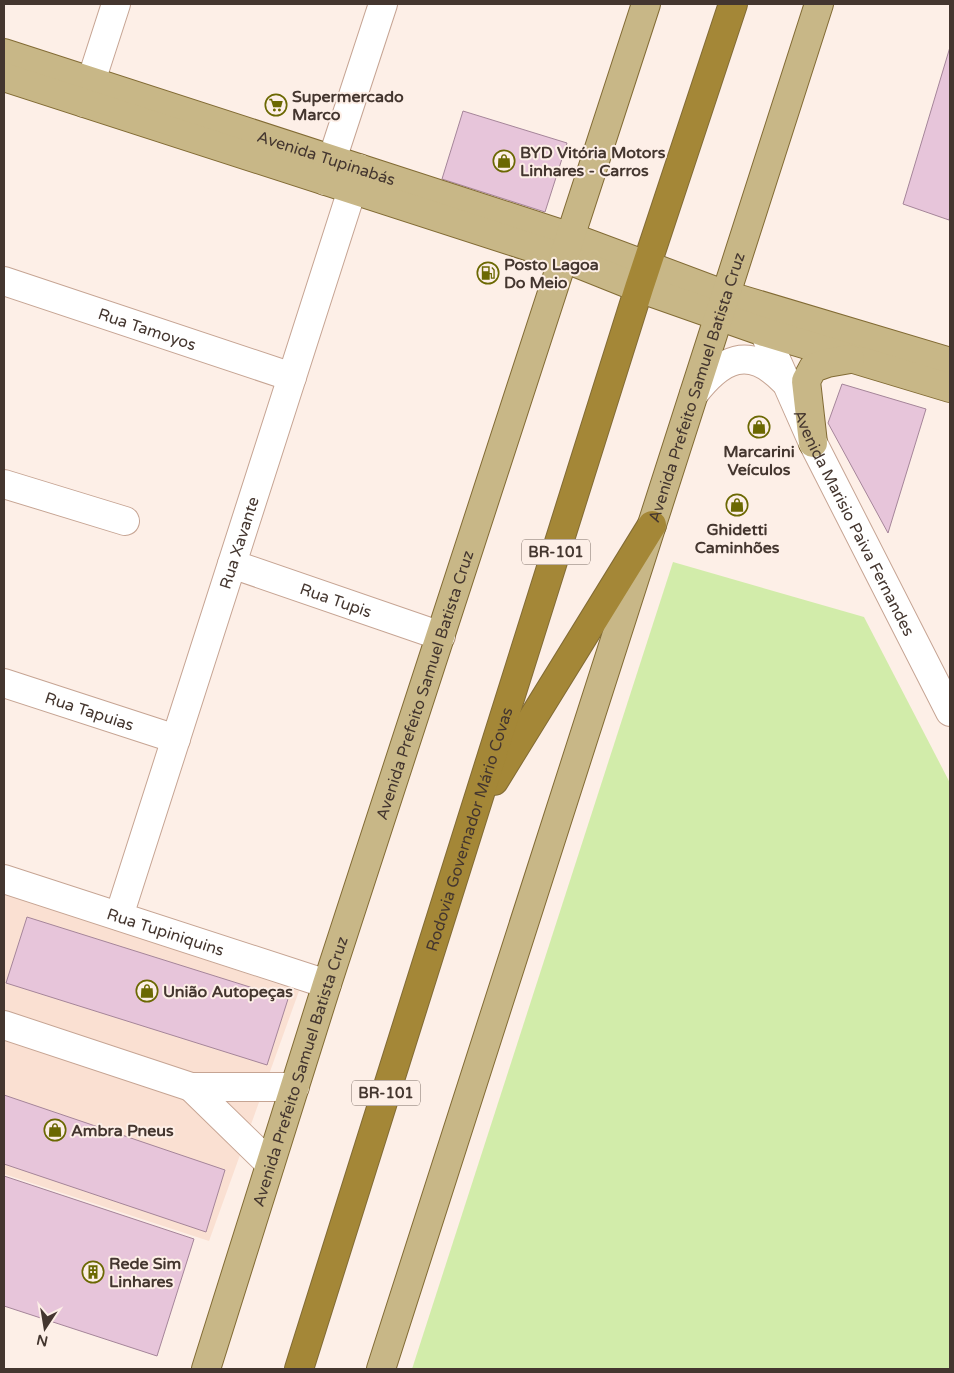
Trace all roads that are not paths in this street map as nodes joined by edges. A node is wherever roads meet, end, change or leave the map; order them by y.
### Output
1 (116, 4) edge
2 (383, 4) edge
3 (646, 4) edge
4 (733, 4) edge
5 (818, 4) edge
6 (4, 53) edge
7 (4, 77) edge
8 (87, 92) junction
9 (329, 170) junction
10 (355, 179) junction
11 (568, 248) junction
12 (643, 277) junction
13 (4, 281) edge
14 (722, 306) junction
15 (764, 332) junction
16 (852, 359) junction
17 (950, 362) edge
18 (292, 377) junction
19 (787, 384) junction
20 (950, 388) edge
21 (694, 394) junction
22 (813, 443) junction
23 (4, 484) edge
24 (124, 521) dead end
25 (652, 525) junction
26 (232, 564) junction
27 (441, 636) junction
28 (4, 683) edge
29 (950, 712) edge
30 (176, 739) junction
31 (473, 816) junction
32 (4, 879) edge
33 (119, 916) junction
34 (328, 984) junction
35 (4, 1025) edge
36 (191, 1087) junction
37 (295, 1087) junction
38 (270, 1164) junction
39 (206, 1369) edge
40 (299, 1369) edge
41 (381, 1369) edge

1 - 8 street
2 - 9 street
3 - 11 main road, Avenida Prefeito Samuel Batista Cruz
4 - 12 highway, Rodovia Governador Mário Covas / BR-101
5 - 14 main road, Avenida Prefeito Samuel Batista Cruz
6 - 8 main road, Avenida Tupinabás
7 - 8 main road, Avenida Tupinabás
8 - 9 main road, Avenida Tupinabás
9 - 10 main road, Avenida Tupinabás
10 - 11 main road, Avenida Tupinabás
10 - 18 street, Rua Xavante
11 - 12 main road, Avenida Tupinabás
11 - 27 main road, Avenida Prefeito Samuel Batista Cruz
12 - 14 main road, Avenida Tupinabás
12 - 31 highway, Rodovia Governador Mário Covas / BR-101
13 - 18 street, Rua Tamoyos
14 - 15 main road
14 - 17 main road
14 - 21 main road, Avenida Prefeito Samuel Batista Cruz
15 - 16 main road
15 - 19 street, Avenida Marisio Paiva Fernandes
16 - 20 main road
16 - 22 main road
18 - 26 street, Rua Xavante
19 - 21 street
19 - 22 street, Avenida Marisio Paiva Fernandes
21 - 25 main road, Avenida Prefeito Samuel Batista Cruz
22 - 29 street, Avenida Marisio Paiva Fernandes
23 - 24 street
25 - 31 highway
25 - 41 main road, Avenida Prefeito Samuel Batista Cruz
26 - 27 street, Rua Tupis
26 - 30 street, Rua Xavante
27 - 34 main road, Avenida Prefeito Samuel Batista Cruz
28 - 30 street, Rua Tapuias
30 - 33 street, Rua Xavante
31 - 40 highway, Rodovia Governador Mário Covas / BR-101
32 - 33 street, Rua Tupiniquins
33 - 34 street, Rua Tupiniquins
34 - 37 main road, Avenida Prefeito Samuel Batista Cruz
35 - 36 street
36 - 37 street
36 - 38 street
37 - 38 main road, Avenida Prefeito Samuel Batista Cruz
38 - 39 main road, Avenida Prefeito Samuel Batista Cruz

